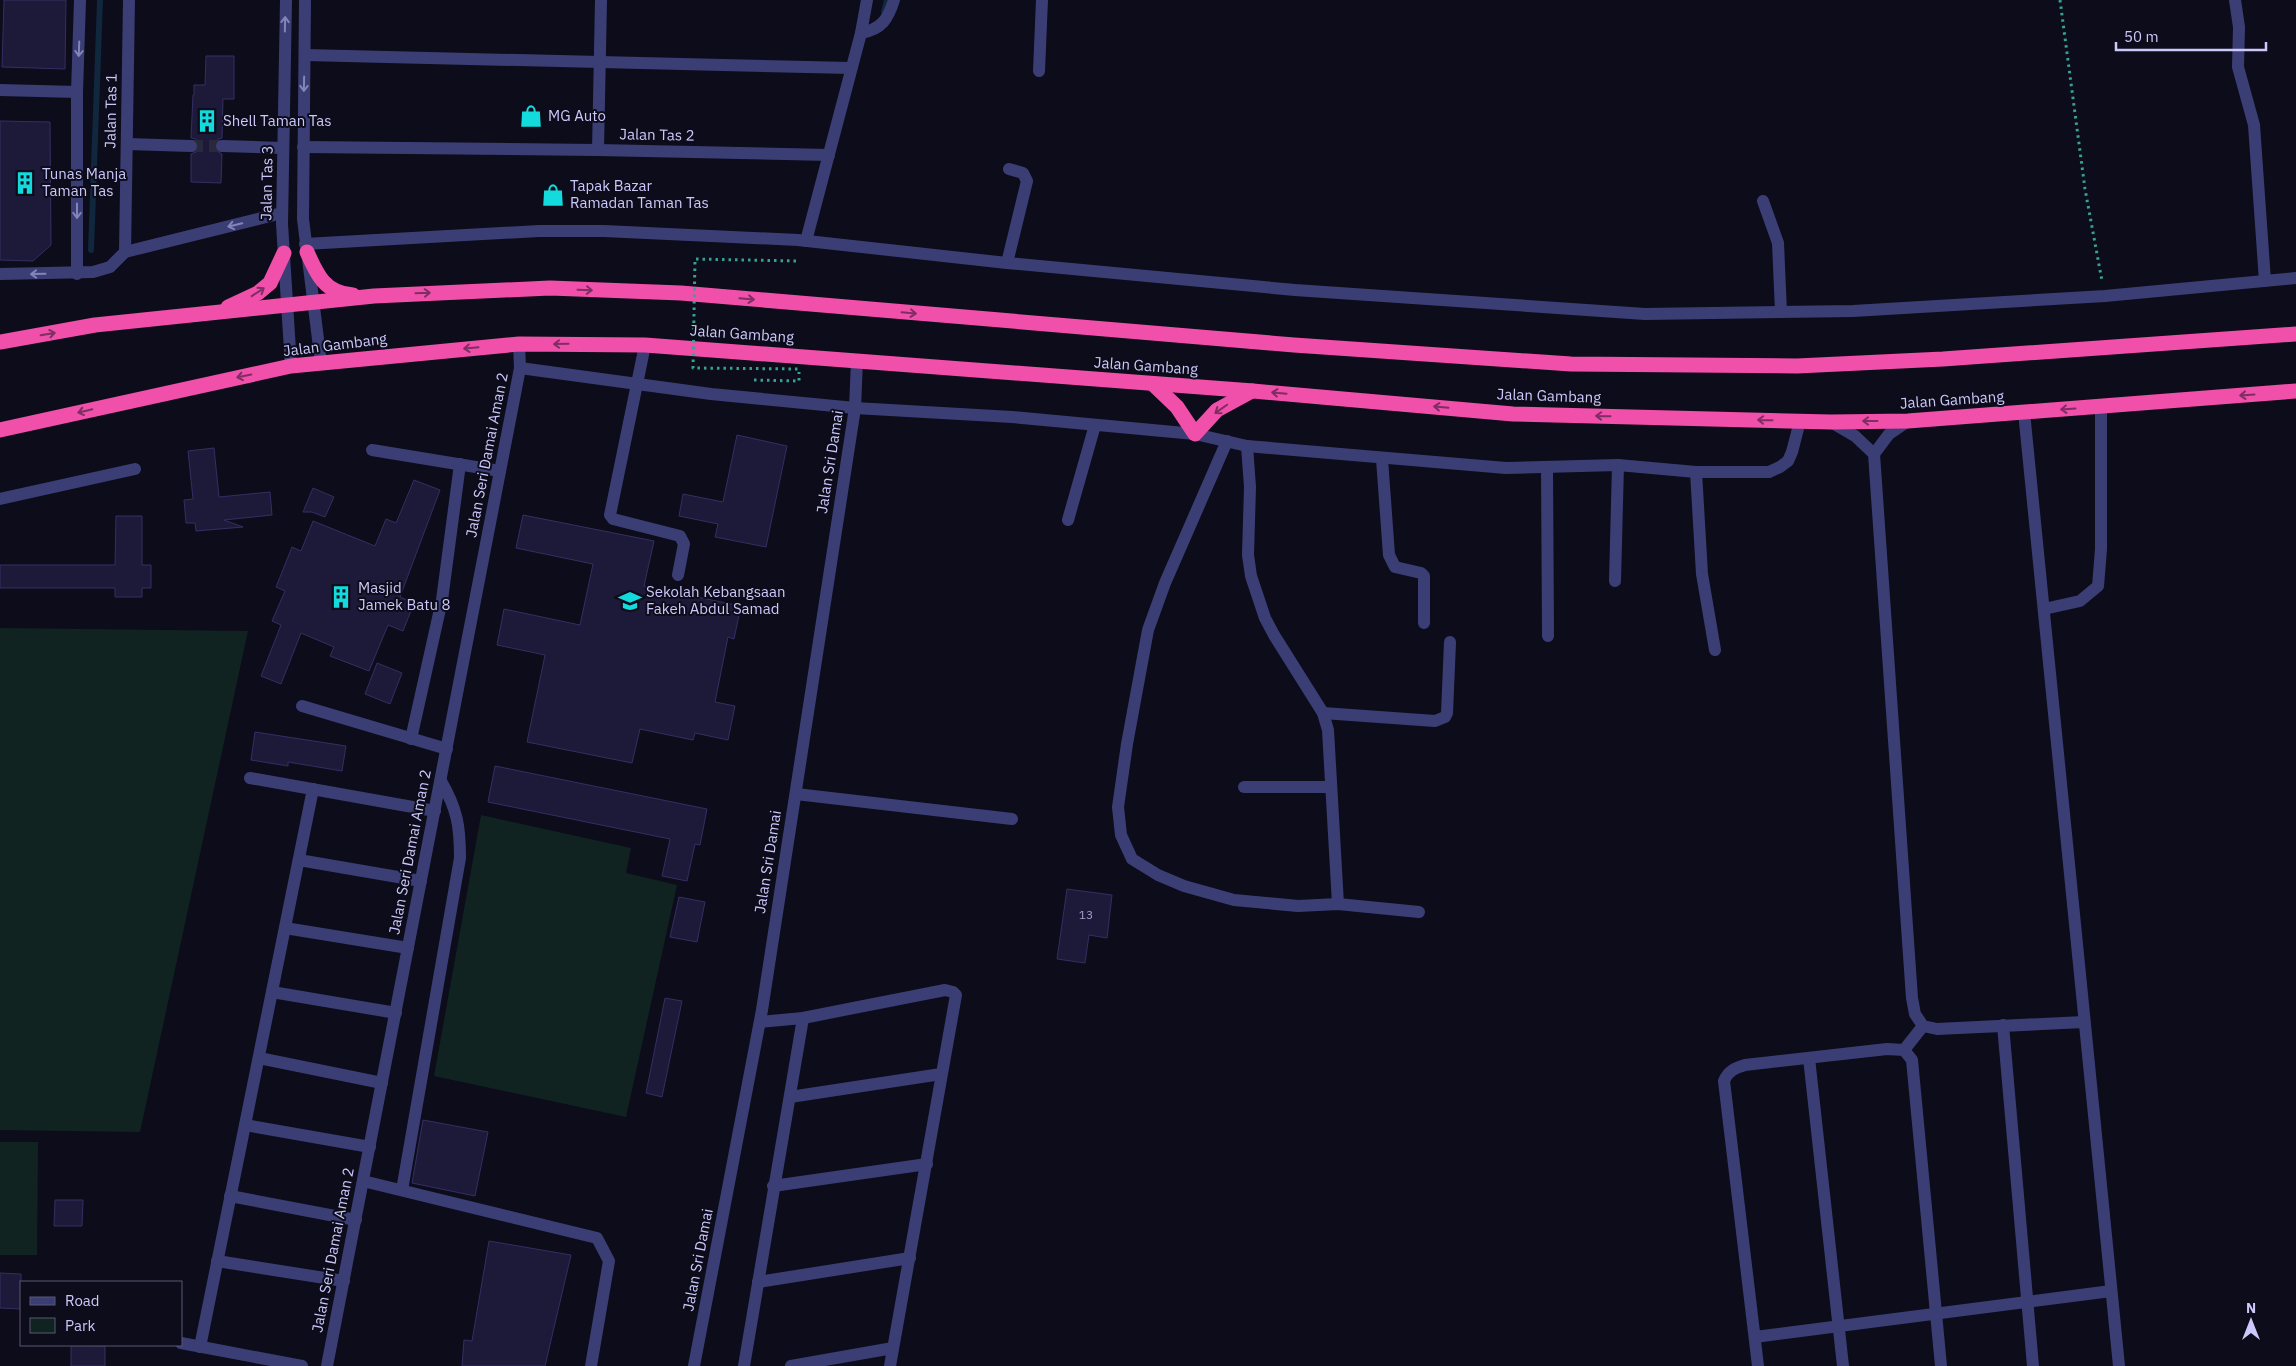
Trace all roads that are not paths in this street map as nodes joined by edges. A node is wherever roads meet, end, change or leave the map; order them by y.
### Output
1 (80, 0) edge
2 (129, 0) edge
3 (286, 0) edge
4 (305, 0) edge
5 (601, 0) edge
6 (867, 0) edge
7 (894, 0) edge
8 (1042, 0) edge
9 (2235, 0) edge
10 (861, 33) junction
11 (304, 54) junction
12 (600, 62) junction
13 (851, 68) junction
14 (1039, 71) dead end
15 (0, 90) edge
16 (77, 92) junction
17 (127, 144) junction
18 (191, 146) tunnel mouth
19 (222, 146) tunnel mouth
20 (303, 147) junction
21 (283, 148) junction
22 (598, 150) junction
23 (829, 155) junction
24 (1009, 169) dead end
25 (1763, 200) dead end
26 (282, 213) junction
27 (806, 240) junction
28 (306, 248) junction
29 (125, 252) junction
30 (284, 253) junction
31 (1007, 263) junction
32 (0, 274) edge
33 (77, 274) junction
34 (2296, 278) edge
35 (2265, 281) junction
36 (374, 296) junction
37 (314, 303) junction
38 (286, 305) junction
39 (216, 312) junction
40 (1781, 312) junction
41 (2296, 334) edge
42 (0, 342) edge
43 (519, 344) junction
44 (645, 345) junction
45 (857, 360) junction
46 (320, 363) junction
47 (291, 366) junction
48 (520, 368) junction
49 (638, 384) junction
50 (1153, 384) junction
51 (1253, 391) junction
52 (2296, 392) edge
53 (2101, 406) junction
54 (855, 408) junction
55 (2024, 412) junction
56 (1800, 421) junction
57 (1908, 421) junction
58 (1832, 422) junction
59 (1095, 425) junction
60 (0, 430) edge
61 (1194, 434) junction
62 (1227, 441) junction
63 (1247, 446) junction
64 (372, 450) dead end
65 (1874, 454) junction
66 (1382, 459) junction
67 (460, 464) junction
68 (1618, 465) junction
69 (1547, 468) junction
70 (135, 469) dead end
71 (500, 470) junction
72 (1696, 472) junction
73 (0, 500) edge
74 (1068, 520) dead end
75 (678, 575) dead end
76 (1615, 581) dead end
77 (2044, 609) junction
78 (1424, 623) dead end
79 (1548, 636) dead end
80 (1450, 642) dead end
81 (1715, 650) dead end
82 (302, 706) dead end
83 (1322, 713) junction
84 (411, 739) junction
85 (446, 749) junction
86 (250, 778) dead end
87 (440, 781) junction
88 (1244, 787) dead end
89 (1332, 787) junction
90 (313, 789) junction
91 (796, 794) junction
92 (434, 811) junction
93 (1012, 819) dead end
94 (299, 860) junction
95 (421, 881) junction
96 (1338, 904) junction
97 (1419, 912) dead end
98 (285, 928) junction
99 (408, 948) junction
100 (272, 992) junction
101 (396, 1013) junction
102 (802, 1018) junction
103 (760, 1022) junction
104 (2084, 1022) junction
105 (2003, 1025) junction
106 (1923, 1026) junction
107 (1904, 1050) junction
108 (259, 1058) junction
109 (1809, 1058) junction
110 (941, 1074) junction
111 (382, 1084) junction
112 (790, 1097) junction
113 (245, 1124) junction
114 (370, 1147) junction
115 (926, 1164) junction
116 (363, 1181) junction
117 (773, 1186) junction
118 (402, 1190) junction
119 (230, 1196) junction
120 (356, 1220) junction
121 (910, 1258) junction
122 (218, 1261) junction
123 (344, 1281) junction
124 (758, 1282) junction
125 (2111, 1291) junction
126 (2027, 1302) junction
127 (1936, 1314) junction
128 (1838, 1326) junction
129 (1755, 1337) junction
130 (182, 1343) edge
131 (200, 1347) junction
132 (893, 1348) junction
133 (302, 1366) edge
134 (327, 1366) edge
135 (591, 1366) edge
136 (694, 1366) edge
137 (744, 1366) edge
138 (791, 1366) edge
139 (890, 1366) edge
140 (1758, 1366) edge
141 (1843, 1366) edge
142 (1941, 1366) edge
143 (2033, 1366) edge
144 (2118, 1366) edge

1 -> 16 street
2 - 17 street, Jalan Tas 1
21 -> 3 street, Jalan Tas 3
4 - 11 street
5 - 12 street
6 - 10 street
7 - 10 street
8 - 14 street
9 - 35 street
10 - 13 street
11 - 12 street
11 -> 20 street
12 - 13 street
12 - 22 street
13 - 23 street
15 - 16 street
16 -> 33 street
17 - 18 street
17 - 29 street, Jalan Tas 1
19 - 21 street
20 - 22 street, Jalan Tas 2
20 - 28 street
21 - 26 street, Jalan Tas 3
22 - 23 street, Jalan Tas 2
23 - 27 street
24 - 31 street
25 - 40 street
26 -> 29 street
26 - 30 street, Jalan Tas 3
27 - 28 street
27 - 31 street
28 - 36 highway
28 - 37 street
29 - 33 street
30 - 38 street, Jalan Tas 3
39 -> 30 highway
31 - 40 street
33 -> 32 street
34 - 35 street
35 - 40 street
36 - 37 highway
36 -> 41 highway
37 - 38 highway
37 - 46 street
38 - 39 highway
38 - 47 street, Jalan Tas 3
42 -> 39 highway
44 -> 43 highway, Jalan Gambang
43 -> 46 highway, Jalan Gambang
43 - 48 street, Jalan Seri Damai Aman 2
44 - 45 highway, Jalan Gambang
44 - 49 street
45 - 50 highway, Jalan Gambang
45 - 54 street, Jalan Sri Damai
46 - 47 highway, Jalan Gambang
47 -> 60 highway, Jalan Gambang
48 - 49 street
48 - 71 street, Jalan Seri Damai Aman 2
49 - 54 street
49 - 75 street
50 - 51 highway, Jalan Gambang
50 - 61 highway
56 -> 51 highway, Jalan Gambang
51 -> 61 highway
52 -> 53 highway, Jalan Gambang
53 -> 55 highway, Jalan Gambang
53 - 77 street
54 - 59 street
54 - 91 street, Jalan Sri Damai
55 - 57 highway, Jalan Gambang
55 - 77 street
56 - 58 highway, Jalan Gambang
56 - 72 street
57 -> 58 highway, Jalan Gambang
57 - 65 street
58 - 65 street
59 - 61 street
59 - 74 street
61 - 62 street
62 - 63 street
62 - 96 street
63 - 66 street
63 - 83 street
64 - 67 street
65 - 106 street
66 - 69 street
66 - 78 street
67 - 71 street
67 - 84 street
68 - 69 street
68 - 72 street
68 - 76 street
69 - 79 street
70 - 73 street
71 - 85 street, Jalan Seri Damai Aman 2
72 - 81 street
77 - 104 street
80 - 83 street
82 - 84 street
83 - 89 street
84 - 85 street
85 - 87 street, Jalan Seri Damai Aman 2
86 - 90 street
87 - 92 street, Jalan Seri Damai Aman 2
87 - 118 street
88 - 89 street
89 - 96 street
90 - 92 street
90 - 94 street
91 - 93 street
91 - 103 street, Jalan Sri Damai
92 - 95 street, Jalan Seri Damai Aman 2
94 - 95 street
94 - 98 street
95 - 99 street, Jalan Seri Damai Aman 2
96 - 97 street
98 - 99 street
98 - 100 street
99 - 101 street, Jalan Seri Damai Aman 2
100 - 101 street
100 - 108 street
101 - 111 street, Jalan Seri Damai Aman 2
102 - 103 street
102 - 110 street
102 - 112 street
103 - 136 street, Jalan Sri Damai
104 - 105 street
104 - 125 street
105 - 106 street
105 - 126 street
106 - 107 street
107 - 109 street
107 - 127 street
108 - 111 street
108 - 113 street
109 - 128 street
109 - 129 street
110 - 112 street
110 - 115 street
111 - 114 street, Jalan Seri Damai Aman 2
112 - 117 street
113 - 114 street
113 - 119 street
114 - 116 street, Jalan Seri Damai Aman 2
115 - 117 street
115 - 121 street
116 - 118 street
116 - 120 street, Jalan Seri Damai Aman 2
117 - 124 street
118 - 135 street
119 - 120 street
119 - 122 street
120 - 123 street, Jalan Seri Damai Aman 2
121 - 124 street
121 - 132 street
122 - 123 street
122 - 131 street
123 - 134 street, Jalan Seri Damai Aman 2
124 - 137 street
125 - 126 street
125 - 144 street
126 - 127 street
126 - 143 street
127 - 128 street
127 - 142 street
128 - 129 street
128 - 141 street
129 - 140 street
130 - 131 street
131 - 133 street
132 - 138 street
132 - 139 street

